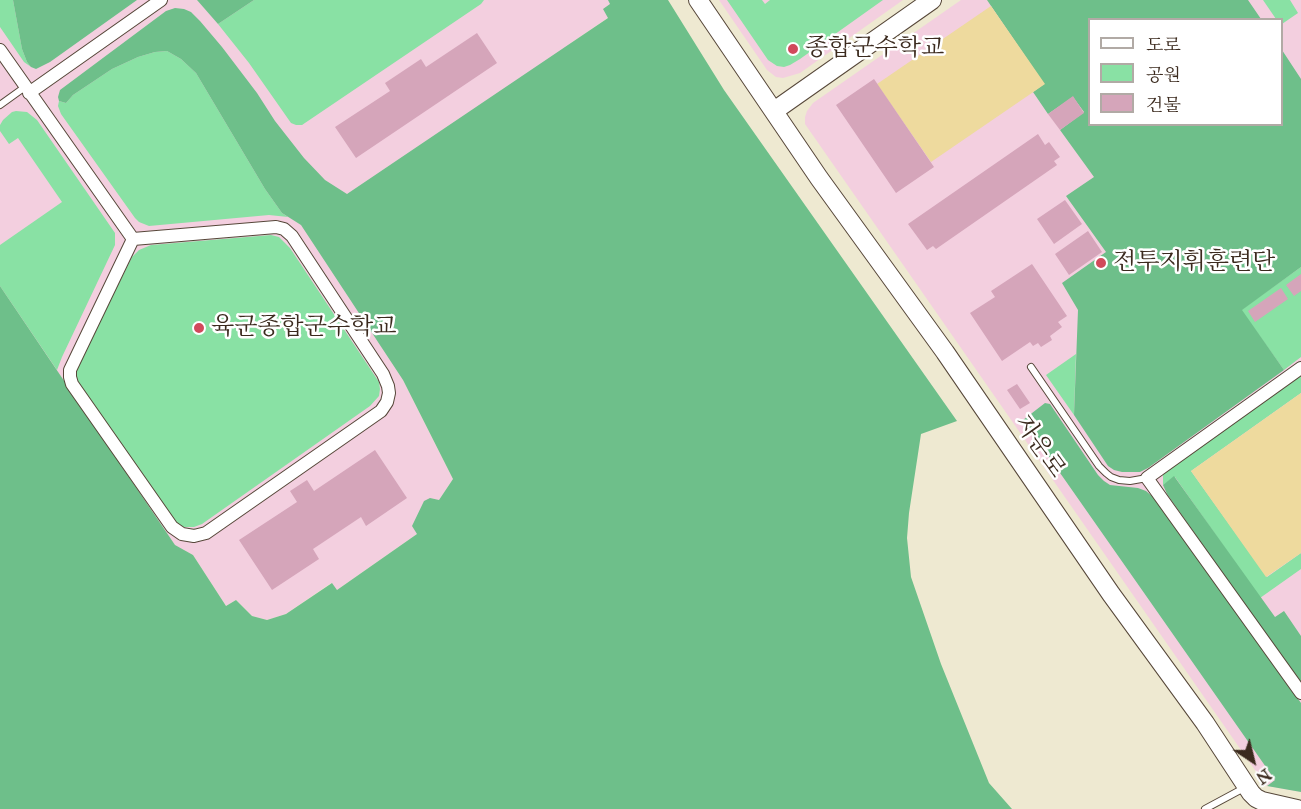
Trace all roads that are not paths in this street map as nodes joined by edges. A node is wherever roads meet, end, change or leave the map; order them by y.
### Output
1 (161, 0) edge
2 (698, 0) edge
3 (932, 0) edge
4 (0, 50) edge
5 (27, 90) junction
6 (0, 105) edge
7 (774, 111) junction
8 (133, 238) junction
9 (1031, 368) dead end
10 (1301, 368) edge
11 (1147, 478) junction
12 (1301, 693) edge
13 (1247, 786) junction
14 (1205, 809) edge
15 (1297, 809) edge

1 - 5 street
2 - 7 street, 자운로
3 - 7 street
4 - 5 street
5 - 6 lane
5 - 8 street
7 - 13 street, 자운로
8 - 8 street
9 - 11 lane
10 - 11 street
11 - 12 street
13 - 14 lane
13 - 15 street, 자운로

